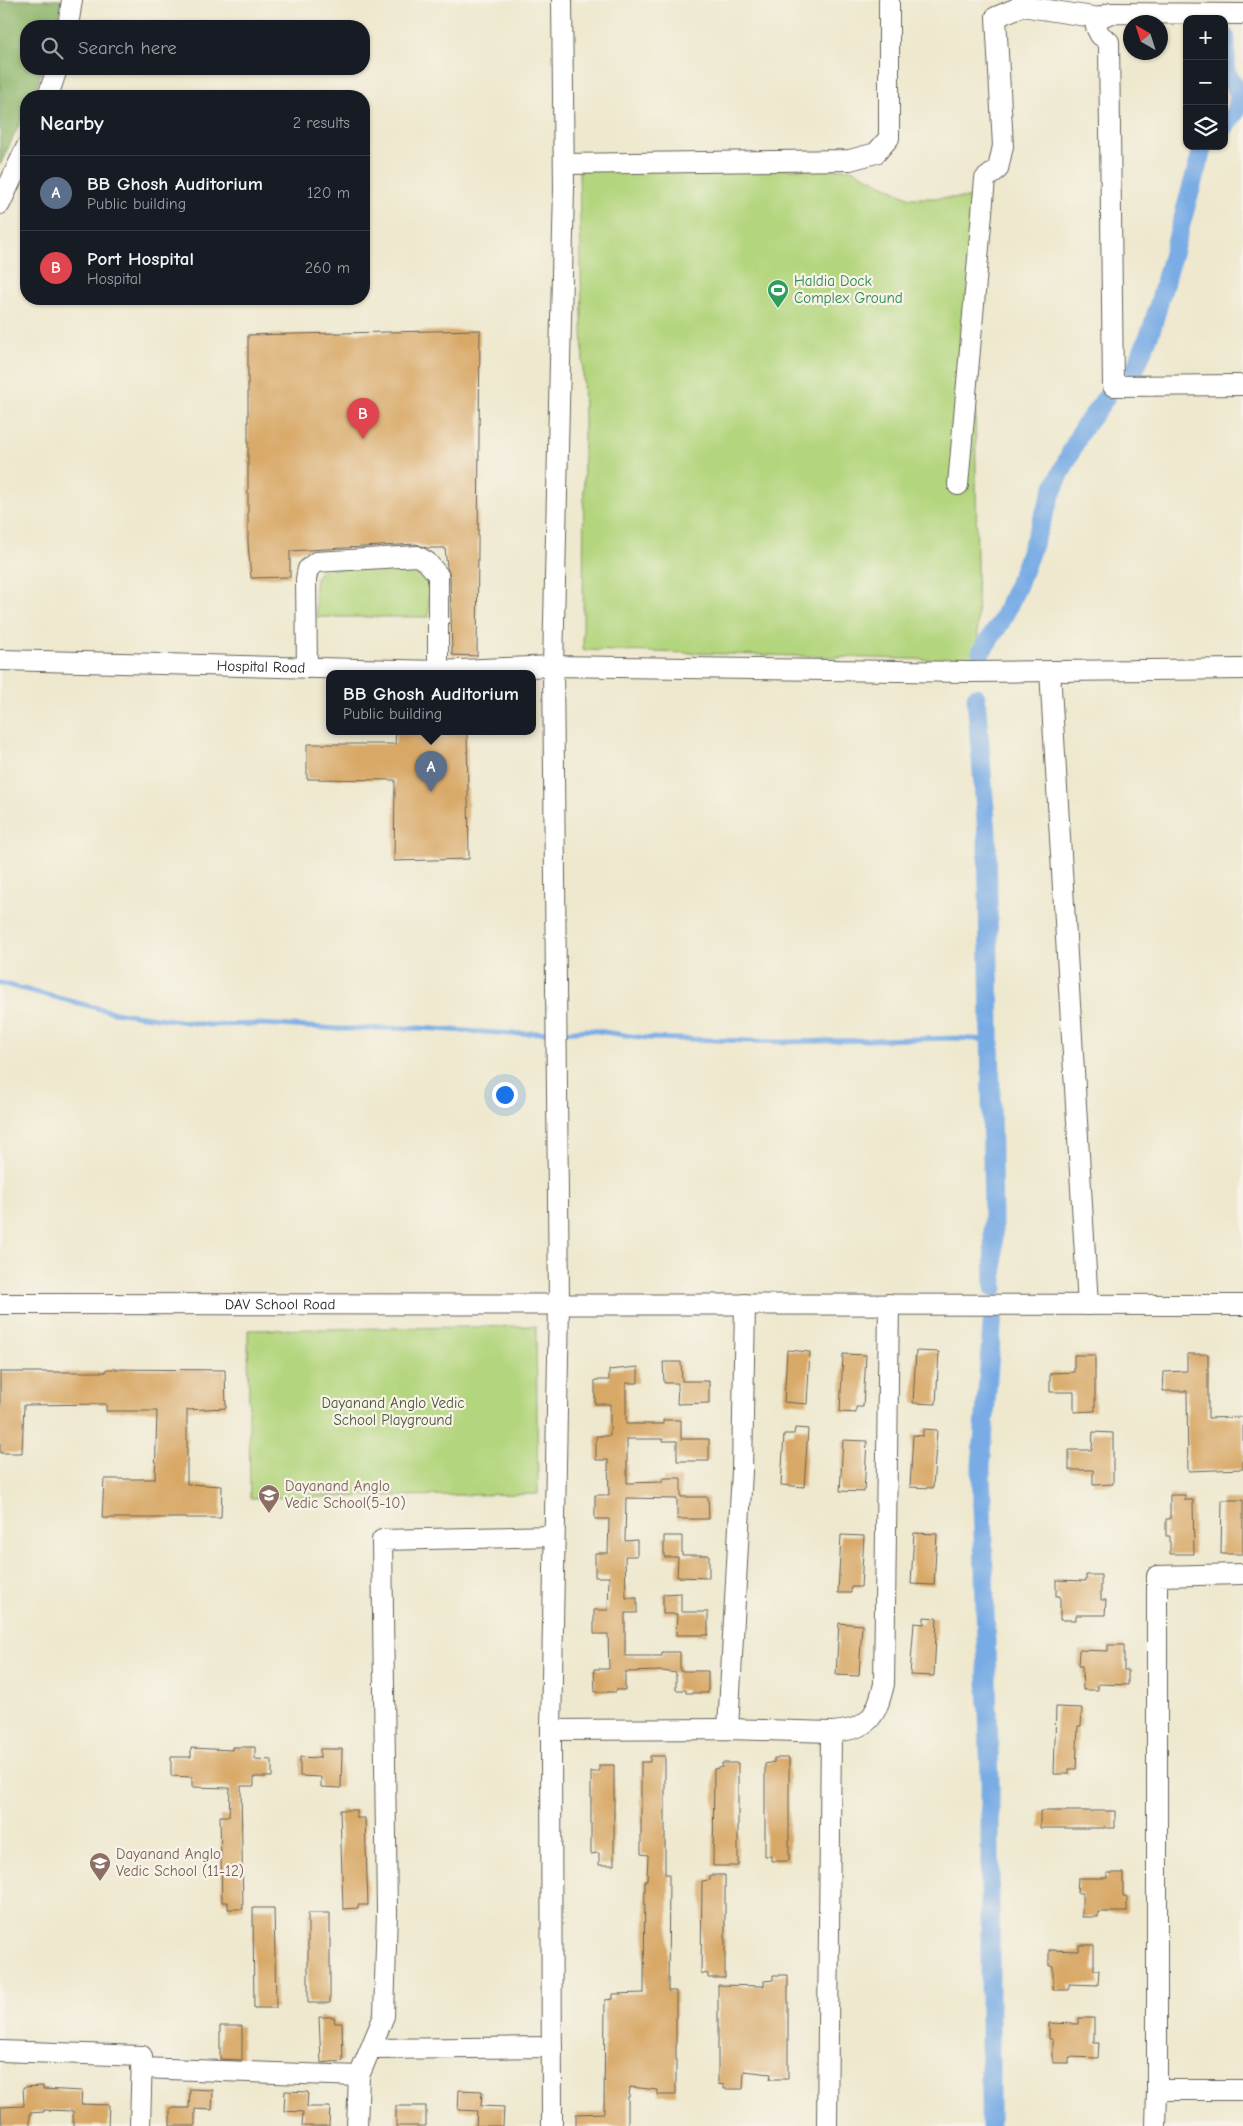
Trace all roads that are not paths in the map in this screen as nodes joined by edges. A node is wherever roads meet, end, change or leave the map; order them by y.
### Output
1 (72, 0) edge
2 (562, 0) edge
3 (889, 0) edge
4 (1022, 3) edge
5 (1243, 14) edge
6 (1099, 18) junction
7 (69, 20) edge
8 (55, 75) edge
9 (50, 90) edge
10 (20, 161) edge
11 (564, 164) junction
12 (0, 204) edge
13 (1243, 385) edge
14 (958, 485) dead end
15 (0, 660) edge
16 (553, 666) junction
17 (307, 668) junction
18 (1243, 669) edge
19 (394, 670) edge
20 (438, 670) edge
21 (461, 670) edge
22 (1050, 671) junction
23 (0, 1304) edge
24 (559, 1304) junction
25 (744, 1304) junction
26 (889, 1304) junction
27 (1088, 1305) junction
28 (1243, 1305) edge
29 (554, 1536) junction
30 (1243, 1574) edge
31 (728, 1729) junction
32 (551, 1730) junction
33 (831, 1732) junction
34 (552, 2047) junction
35 (372, 2049) junction
36 (0, 2051) edge
37 (141, 2068) junction
38 (358, 2076) junction
39 (1157, 2090) junction
40 (1243, 2090) edge
41 (140, 2126) edge
42 (358, 2126) edge
43 (552, 2126) edge
44 (827, 2126) edge
45 (1156, 2126) edge

1 - 7 street
2 - 11 street
3 - 11 street
4 - 6 street
4 - 14 street
5 - 6 street
6 - 13 street
8 - 9 street
10 - 12 street
11 - 16 street
15 - 17 street, Hospital Road
16 - 21 street, Hospital Road
16 - 22 street, Hospital Road
16 - 24 street
17 - 19 street, Hospital Road
17 - 20 street
18 - 22 street, Hospital Road
22 - 27 street
23 - 24 street, DAV School Road
24 - 25 street, DAV School Road
24 - 29 street
25 - 26 street, DAV School Road
25 - 31 street
26 - 27 street, DAV School Road
26 - 33 street
27 - 28 street, DAV School Road
29 - 32 street
29 - 35 street
30 - 39 street
31 - 32 street
31 - 33 street
32 - 34 street
33 - 44 street
34 - 35 street
34 - 43 street
35 - 38 street
36 - 37 street
37 - 38 street
37 - 41 street
38 - 42 street
39 - 40 street
39 - 45 street

